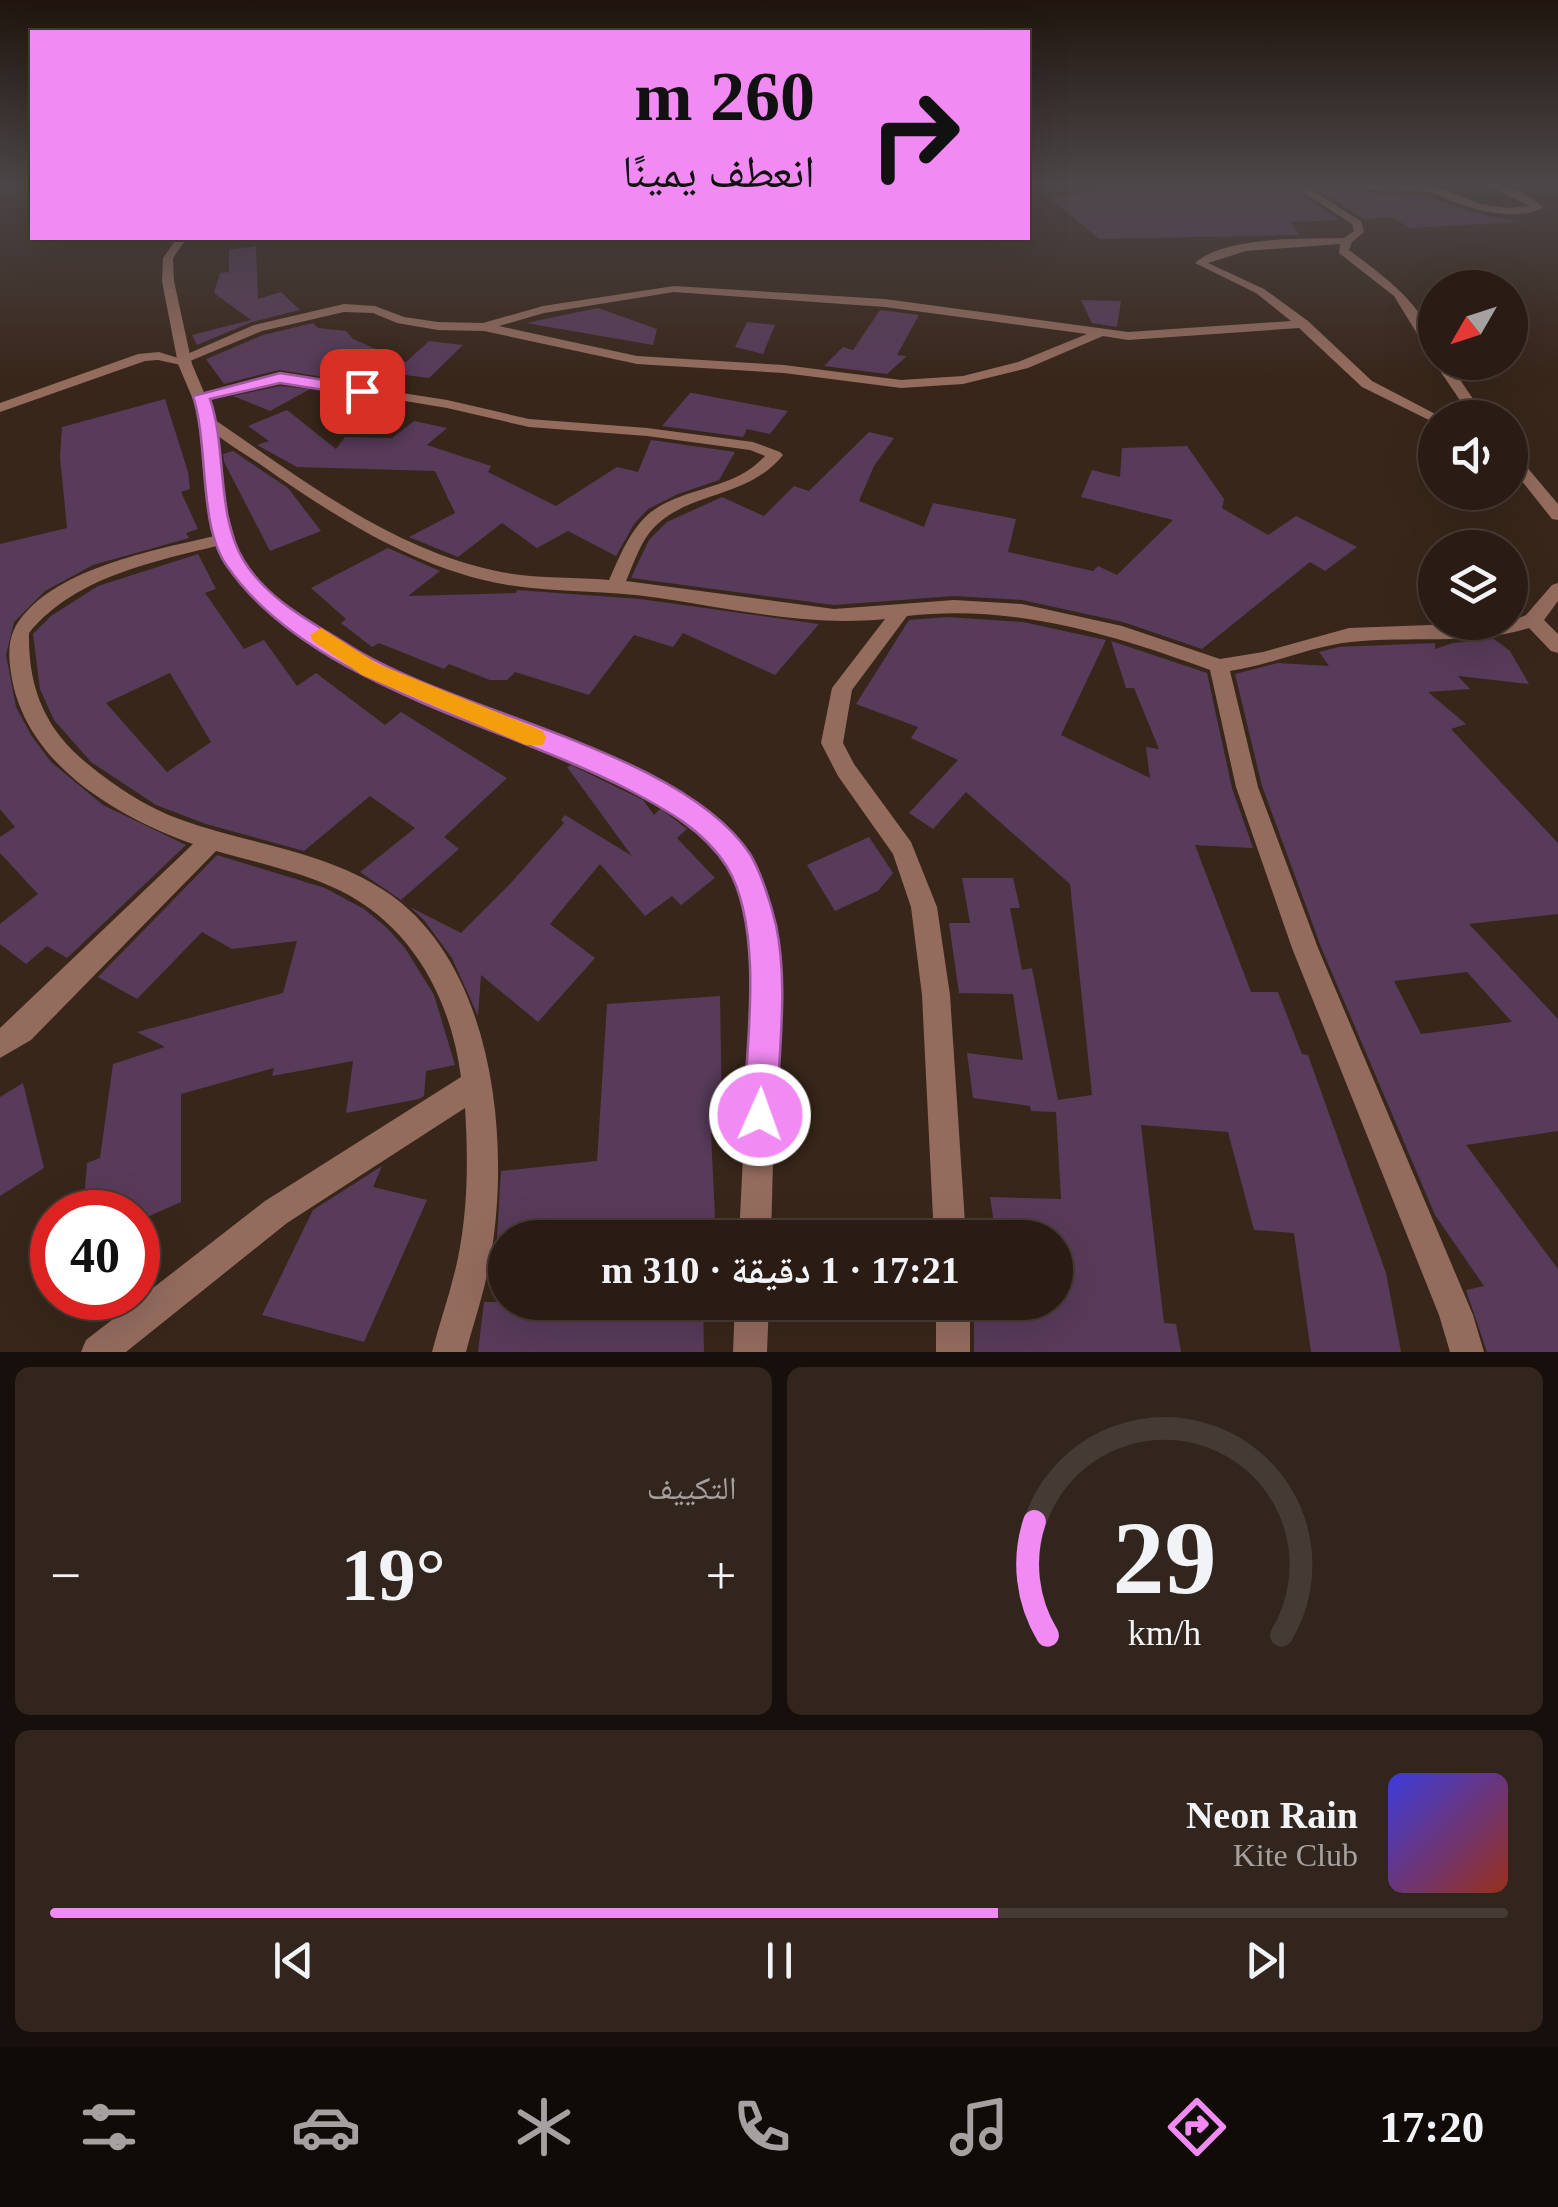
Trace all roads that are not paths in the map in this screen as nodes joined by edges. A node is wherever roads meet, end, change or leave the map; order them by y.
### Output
1 (177, 248) edge
2 (1272, 248) edge
3 (1344, 248) edge
4 (1304, 324) junction
5 (1418, 325) edge
6 (484, 327) junction
7 (1100, 334) junction
8 (184, 361) junction
9 (201, 396) junction
10 (0, 408) edge
11 (1418, 409) edge
12 (210, 423) junction
13 (1528, 478) edge
14 (1558, 515) edge
15 (227, 538) junction
16 (616, 586) junction
17 (1558, 588) edge
18 (898, 614) junction
19 (1533, 620) junction
20 (1558, 646) edge
21 (1219, 666) junction
22 (212, 839) junction
23 (0, 1044) edge
24 (478, 1083) junction
25 (756, 1220) edge
26 (949, 1220) edge
27 (751, 1320) edge
28 (954, 1320) edge
29 (98, 1352) edge
30 (449, 1352) edge
31 (750, 1352) edge
32 (953, 1352) edge
33 (1467, 1352) edge

1 - 8 street
2 - 4 street
3 - 5 street
4 - 7 street
4 - 11 street
6 - 7 street
6 - 7 street
6 - 8 street
8 - 9 street
8 - 10 street
9 - 12 street
9 - 16 street
12 - 15 street
12 - 16 street
13 - 14 street
15 - 22 street
15 - 25 street
16 - 18 street
17 - 19 street
18 - 21 street
18 - 26 street
19 - 20 street
19 - 21 street
21 - 33 street
22 - 23 street
22 - 24 street
24 - 29 street
24 - 30 street
27 - 31 street
28 - 32 street

